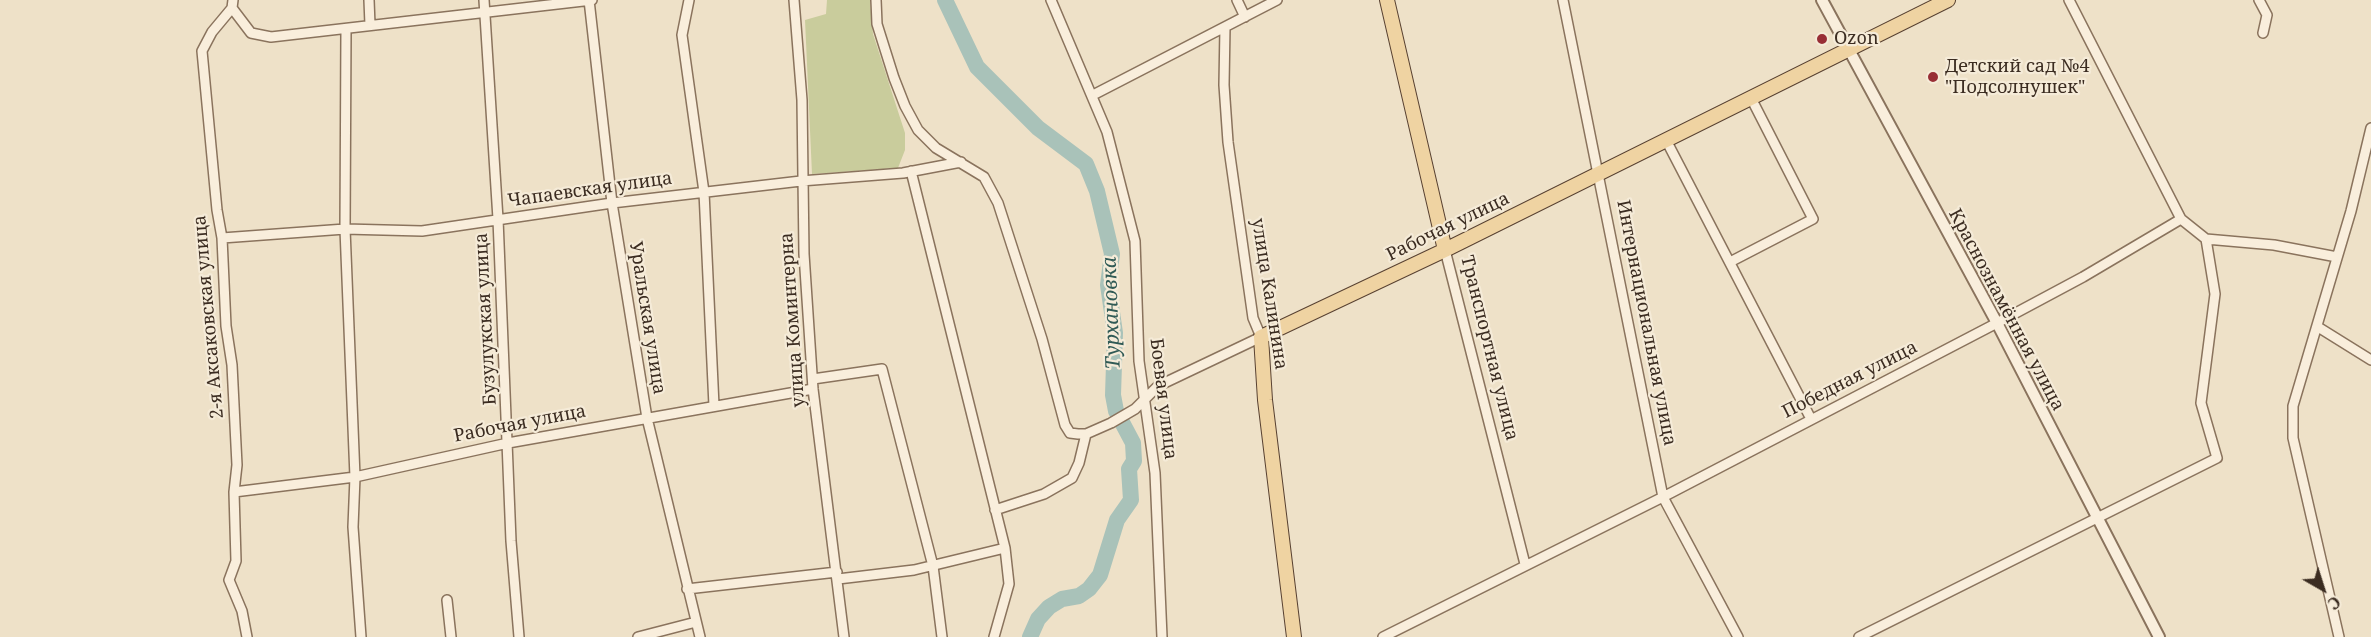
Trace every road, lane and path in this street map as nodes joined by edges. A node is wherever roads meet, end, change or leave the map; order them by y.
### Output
1 (369, 0) edge
2 (484, 0) edge
3 (590, 0) edge
4 (689, 0) edge
5 (794, 0) edge
6 (876, 0) edge
7 (1051, 0) edge
8 (1237, 0) edge
9 (1277, 0) edge
10 (1387, 0) edge
11 (1563, 0) edge
12 (1822, 0) edge
13 (1948, 0) edge
14 (2069, 0) edge
15 (2259, 0) edge
16 (232, 4) edge
17 (484, 11) junction
18 (1245, 17) junction
19 (370, 26) junction
20 (1225, 27) junction
21 (346, 29) junction
22 (2263, 33) dead end
23 (1847, 51) junction
24 (1093, 95) junction
25 (1751, 98) junction
26 (2371, 128) edge
27 (1666, 140) junction
28 (961, 162) junction
29 (911, 171) junction
30 (1600, 173) junction
31 (801, 181) junction
32 (704, 192) junction
33 (612, 203) junction
34 (498, 219) junction
35 (2181, 219) junction
36 (345, 229) junction
37 (222, 238) junction
38 (2206, 239) junction
39 (1445, 250) junction
40 (2337, 257) junction
41 (1730, 262) junction
42 (1997, 323) junction
43 (2318, 327) junction
44 (1261, 337) junction
45 (2371, 360) edge
46 (813, 379) junction
47 (813, 390) junction
48 (1143, 401) junction
49 (714, 406) junction
50 (647, 418) junction
51 (1811, 419) junction
52 (1086, 434) junction
53 (508, 443) junction
54 (355, 477) junction
55 (234, 492) junction
56 (1663, 497) junction
57 (995, 510) junction
58 (2096, 517) junction
59 (1005, 548) junction
60 (1525, 564) junction
61 (933, 566) junction
62 (838, 576) junction
63 (687, 589) junction
64 (447, 600) dead end
65 (696, 622) junction
66 (247, 637) edge
67 (361, 637) edge
68 (451, 637) edge
69 (519, 637) edge
70 (638, 637) edge
71 (700, 637) edge
72 (844, 637) edge
73 (942, 637) edge
74 (994, 637) edge
75 (1162, 637) edge
76 (1294, 637) edge
77 (1383, 637) edge
78 (1738, 637) edge
79 (1859, 637) edge
80 (2159, 637) edge
81 (2339, 637) edge

1 - 19 street
2 - 17 street, Бузулукская улица
3 - 17 street
3 - 33 street, Уральская улица
4 - 32 street
5 - 31 street, улица Коминтерна
6 - 28 street
7 - 24 street, Боевая улица
8 - 18 street
9 - 18 street
10 - 39 main road, Транспортная улица
11 - 30 street, Интернациональная улица
12 - 23 street, Краснознамённая улица
13 - 23 main road, Рабочая улица
14 - 35 street
15 - 22 street
16 - 21 street
16 - 37 street, 2-я Аксаковская улица
17 - 19 street
17 - 34 street, Бузулукская улица
18 - 20 street
19 - 21 street
20 - 24 street
20 - 44 street, улица Калинина
21 - 36 street
23 - 25 main road, Рабочая улица
23 - 42 street, Краснознамённая улица
24 - 48 street, Боевая улица
25 - 27 main road, Рабочая улица
25 - 41 street
26 - 40 street
27 - 30 main road, Рабочая улица
27 - 41 street
28 - 29 street, Чапаевская улица
28 - 52 street
29 - 31 street, Чапаевская улица
29 - 57 street
30 - 39 main road, Рабочая улица
30 - 56 street, Интернациональная улица
31 - 32 street, Чапаевская улица
31 - 46 street, улица Коминтерна
32 - 33 street, Чапаевская улица
32 - 49 street
33 - 34 street, Чапаевская улица
33 - 50 street, Уральская улица
34 - 36 street, Чапаевская улица
34 - 53 street, Бузулукская улица
35 - 38 street
35 - 42 street, Победная улица
36 - 37 street, Чапаевская улица
36 - 54 street
37 - 55 street, 2-я Аксаковская улица
38 - 40 street
38 - 58 street
39 - 44 main road, Рабочая улица
39 - 60 street, Транспортная улица
40 - 43 street
41 - 51 street
42 - 51 street, Победная улица
42 - 58 street, Краснознамённая улица
43 - 45 street
43 - 81 street
44 - 48 street, Рабочая улица
44 - 76 main road, улица Калинина
46 - 47 street, улица Коминтерна
46 - 61 street
47 - 49 street, Рабочая улица
47 - 62 street, улица Коминтерна
48 - 52 street, Рабочая улица
48 - 75 street, Боевая улица
49 - 50 street, Рабочая улица
50 - 53 street, Рабочая улица
50 - 63 street, Уральская улица
51 - 56 street, Победная улица
52 - 57 street
53 - 54 street, Рабочая улица
53 - 69 street, Бузулукская улица
54 - 55 street, Рабочая улица
54 - 67 street
55 - 66 street, 2-я Аксаковская улица
56 - 60 street, Победная улица
56 - 78 street, Интернациональная улица
57 - 59 street
58 - 79 street
58 - 80 street, Краснознамённая улица
59 - 61 street
59 - 74 street
60 - 77 street, Победная улица
61 - 62 street
61 - 73 street
62 - 63 street
62 - 72 street, улица Коминтерна
63 - 65 street, Уральская улица
64 - 68 street
65 - 70 street
65 - 71 street, Уральская улица

